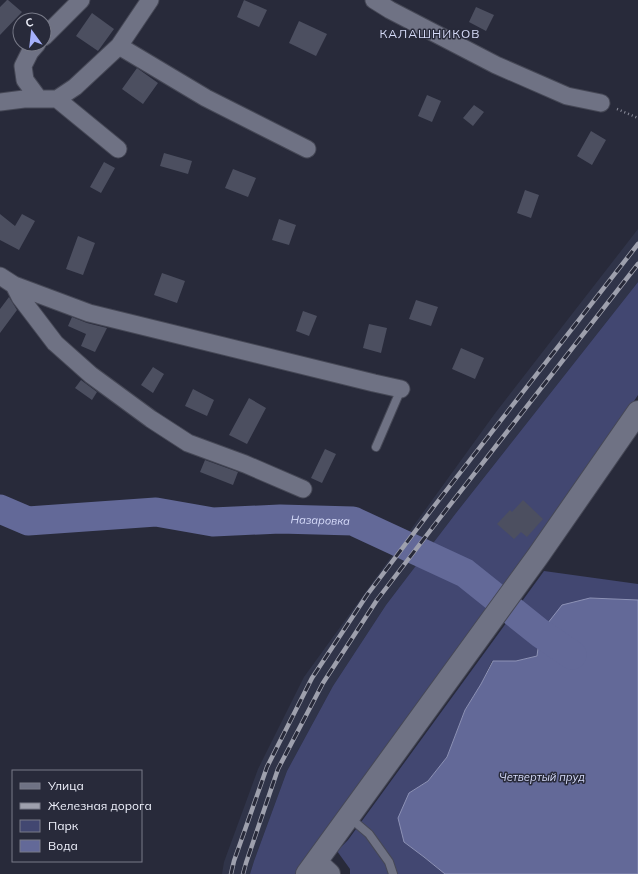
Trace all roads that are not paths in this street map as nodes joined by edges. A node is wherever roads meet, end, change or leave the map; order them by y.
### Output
1 (81, 0) edge
2 (150, 0) edge
3 (374, 0) edge
4 (52, 29) edge
5 (119, 46) junction
6 (30, 52) edge
7 (39, 99) junction
8 (57, 99) junction
9 (0, 102) edge
10 (601, 103) road end
11 (118, 149) dead end
12 (307, 149) dead end
13 (0, 276) edge
14 (14, 285) junction
15 (401, 389) joint
16 (638, 412) edge
17 (376, 447) dead end
18 (303, 489) dead end
19 (349, 817) junction
20 (317, 870) edge
21 (392, 874) edge

1 - 4 street
2 - 5 street
3 - 10 street
5 - 8 street
5 - 12 street
6 - 7 street
7 - 8 street
7 - 9 street
8 - 11 street
13 - 14 street
14 - 15 street
14 - 18 street
15 - 17 lane
16 - 19 street
19 - 20 street
19 - 21 lane

